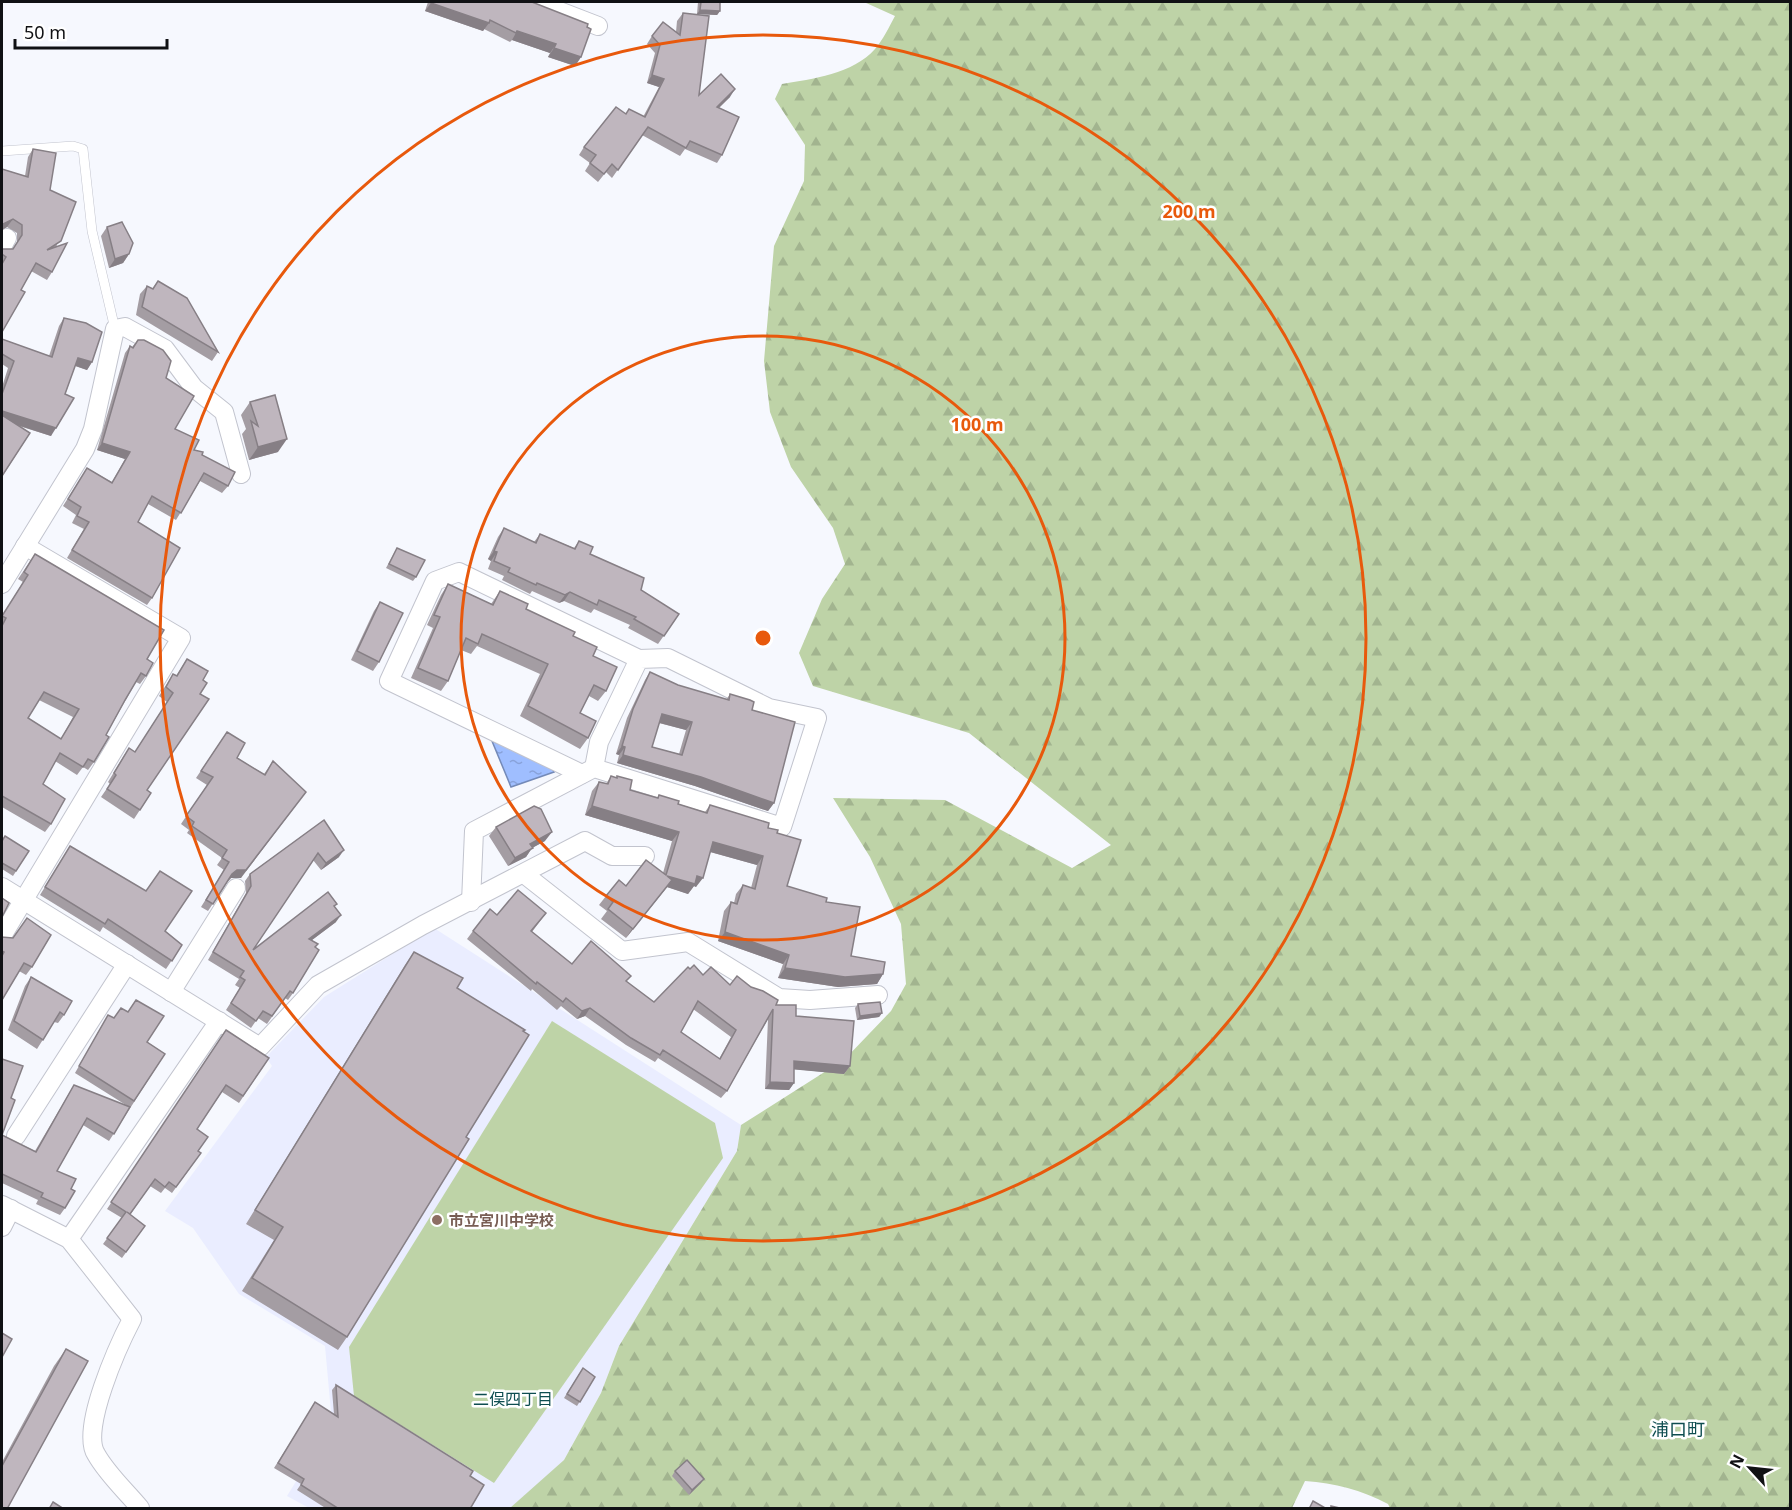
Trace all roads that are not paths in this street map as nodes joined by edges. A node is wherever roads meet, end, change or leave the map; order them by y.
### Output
1 (536, 2) edge
2 (598, 26) dead end
3 (2, 151) edge
4 (115, 329) junction
5 (241, 474) dead end
6 (24, 546) junction
7 (3, 577) edge
8 (639, 659) junction
9 (588, 771) junction
10 (645, 856) dead end
11 (524, 874) junction
12 (2, 887) edge
13 (236, 888) dead end
14 (24, 901) junction
15 (471, 902) junction
16 (2, 936) edge
17 (127, 964) junction
18 (171, 992) junction
19 (878, 995) dead end
20 (219, 1021) junction
21 (16, 1136) dead end
22 (6, 1207) edge
23 (2, 1227) edge
24 (69, 1239) junction
25 (140, 1509) edge

1 - 2 street
3 - 4 lane
4 - 5 street
4 - 6 street
6 - 7 street
6 - 14 street
8 - 9 street
8 - 9 street
8 - 9 street
9 - 15 street
10 - 11 street
11 - 15 street
11 - 19 street
12 - 14 street
13 - 18 street
14 - 16 street
14 - 17 street
15 - 20 street
17 - 18 street
17 - 21 street
18 - 20 street
20 - 24 street
22 - 23 street
22 - 24 street
24 - 25 street

